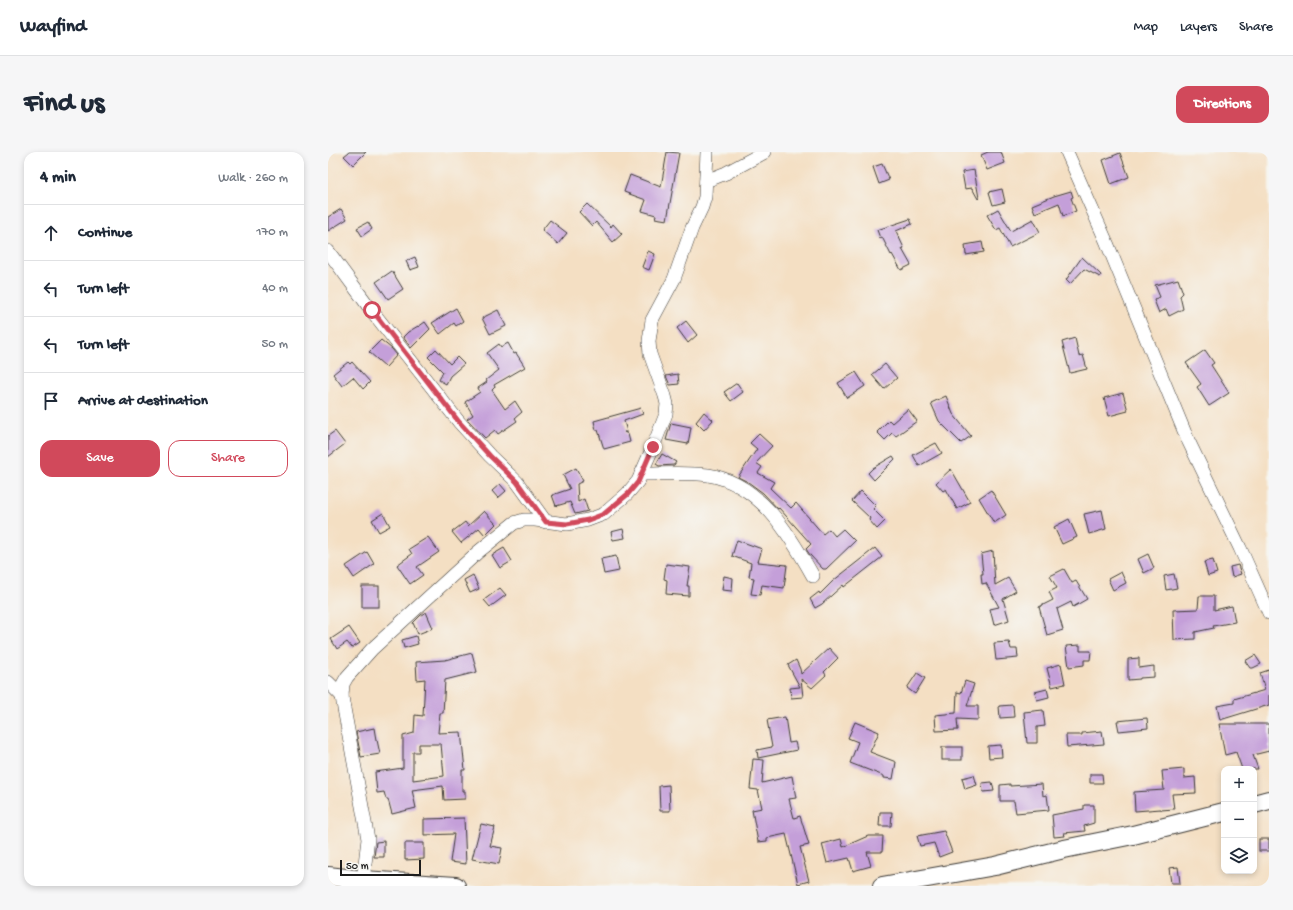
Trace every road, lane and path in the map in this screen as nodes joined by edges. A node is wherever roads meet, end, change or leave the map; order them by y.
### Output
1 (707, 152) edge
2 (765, 152) edge
3 (1067, 152) edge
4 (706, 181) junction
5 (328, 251) edge
6 (641, 474) junction
7 (546, 522) junction
8 (813, 576) dead end
9 (1269, 613) edge
10 (328, 682) edge
11 (342, 696) junction
12 (1269, 800) edge
13 (1257, 803) edge
14 (1221, 813) edge
15 (328, 876) edge
16 (363, 880) junction
17 (456, 886) edge
18 (882, 886) edge

1 - 4 street
2 - 4 street
3 - 9 street
4 - 6 street
5 - 7 street
6 - 7 street
6 - 8 street
7 - 11 street
10 - 11 street
11 - 16 street
12 - 13 street
14 - 18 street
15 - 16 street
16 - 17 street

